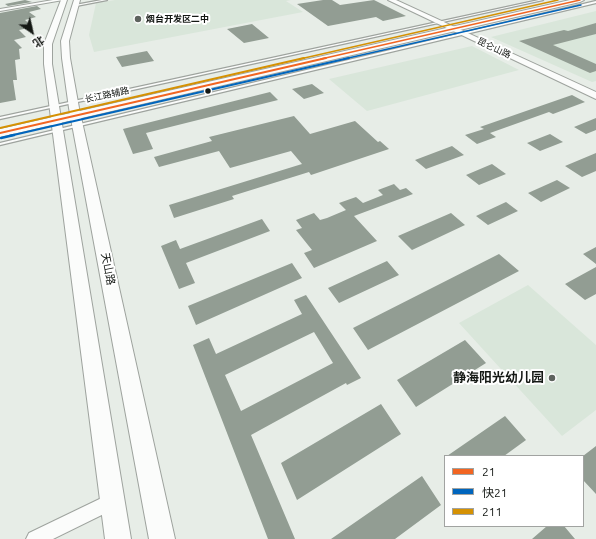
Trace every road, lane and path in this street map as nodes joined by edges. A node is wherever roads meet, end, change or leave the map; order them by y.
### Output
1 (62, 0) edge
2 (106, 0) edge
3 (391, 0) edge
4 (396, 0) edge
5 (542, 0) edge
6 (558, 0) edge
7 (580, 0) edge
8 (77, 2) edge
9 (596, 2) edge
10 (0, 10) edge
11 (451, 27) junction
12 (596, 92) edge
13 (596, 96) edge
14 (76, 113) junction
15 (0, 118) edge
16 (55, 118) junction
17 (0, 125) edge
18 (0, 133) edge
19 (0, 144) edge
20 (112, 501) junction
21 (35, 539) edge
22 (118, 539) edge
23 (162, 539) edge

1 - 10 street
1 - 16 street
2 - 8 lane
3 - 11 street, 昆仑山路
4 - 11 street, 昆仑山路
5 - 11 lane, 长江路辅路
6 - 11 main road
7 - 11 main road
8 - 14 street, 天山路
9 - 11 lane, 长江路辅路
11 - 12 street, 昆仑山路
11 - 13 street, 昆仑山路
11 - 14 main road
11 - 14 lane, 长江路辅路
14 - 16 main road
14 - 16 lane, 长江路辅路
14 - 23 street, 天山路
15 - 16 lane, 长江路辅路
16 - 17 main road
16 - 18 main road
16 - 19 lane, 长江路辅路
16 - 20 street
20 - 21 street
20 - 22 street

